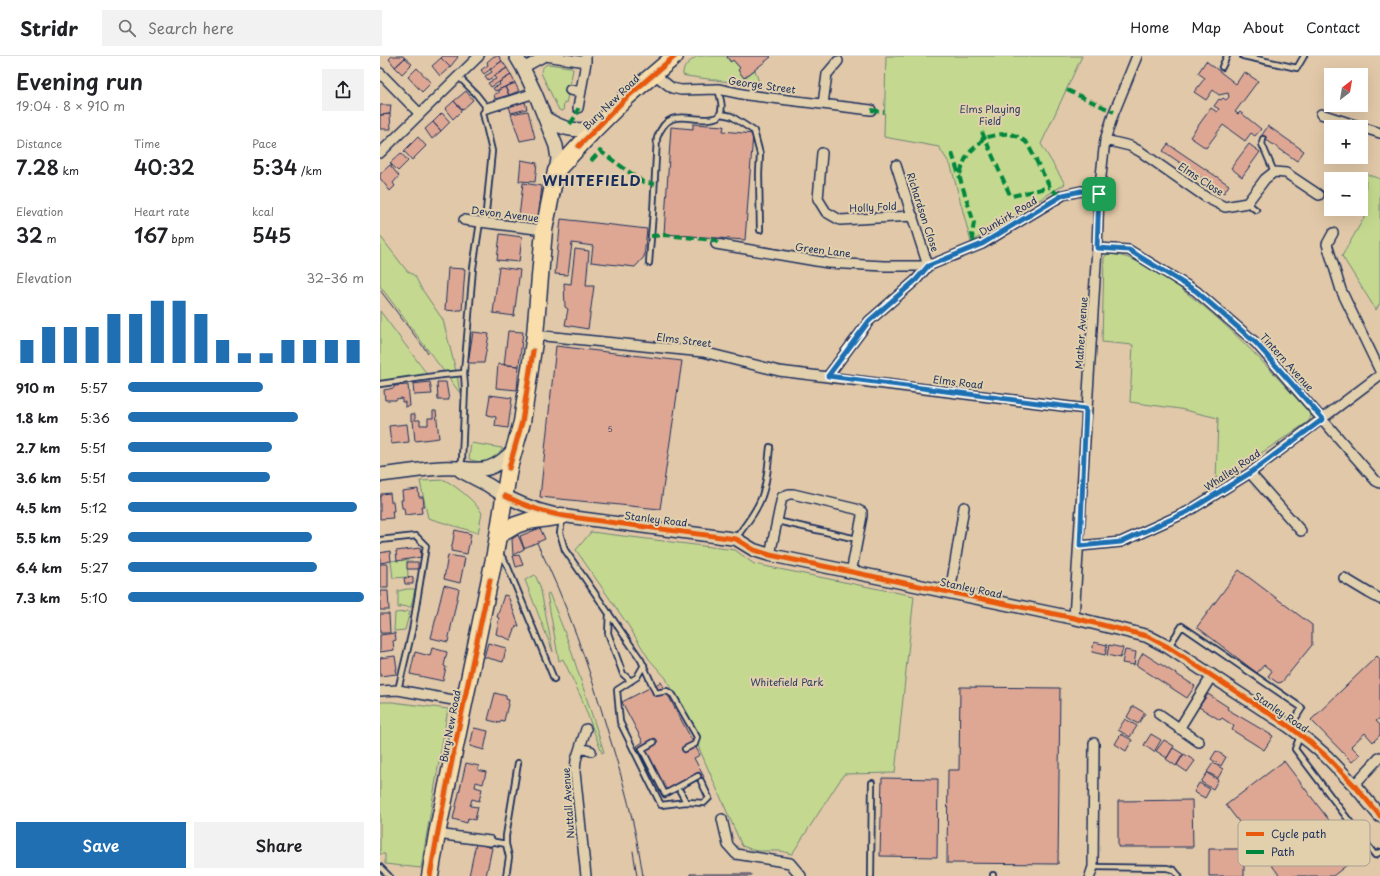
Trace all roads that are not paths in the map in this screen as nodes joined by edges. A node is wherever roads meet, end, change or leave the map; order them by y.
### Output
1 (479, 56) edge
2 (516, 56) edge
3 (545, 56) edge
4 (675, 56) edge
5 (1137, 56) edge
6 (1227, 56) edge
7 (1243, 56) edge
8 (1304, 56) edge
9 (586, 59) edge
10 (838, 61) dead end
11 (1222, 67) dead end
12 (523, 68) junction
13 (380, 73) edge
14 (654, 74) junction
15 (458, 76) junction
16 (718, 89) junction
17 (570, 90) dead end
18 (580, 92) junction
19 (535, 93) junction
20 (823, 104) junction
21 (488, 108) junction
22 (578, 108) dead end
23 (872, 110) dead end
24 (420, 114) junction
25 (721, 114) junction
26 (1321, 114) dead end
27 (546, 119) junction
28 (595, 129) junction
29 (1380, 133) edge
30 (1263, 139) dead end
31 (1104, 140) junction
32 (380, 153) edge
33 (822, 153) dead end
34 (896, 165) dead end
35 (556, 171) junction
36 (1274, 172) junction
37 (1099, 194) junction
38 (1319, 195) dead end
39 (1247, 203) junction
40 (1256, 210) dead end
41 (914, 216) junction
42 (464, 220) dead end
43 (482, 222) junction
44 (544, 230) junction
45 (760, 230) dead end
46 (1333, 233) dead end
47 (716, 244) dead end
48 (1097, 248) junction
49 (649, 264) dead end
50 (928, 266) junction
51 (535, 335) junction
52 (464, 373) junction
53 (828, 376) junction
54 (1379, 377) edge
55 (380, 384) edge
56 (1086, 409) junction
57 (1323, 419) junction
58 (770, 447) dead end
59 (515, 449) junction
60 (456, 469) junction
61 (1250, 473) junction
62 (380, 475) edge
63 (1380, 483) edge
64 (505, 496) junction
65 (964, 507) dead end
66 (562, 516) junction
67 (777, 521) junction
68 (1301, 531) dead end
69 (499, 535) junction
70 (736, 539) junction
71 (858, 539) junction
72 (380, 540) edge
73 (1080, 546) junction
74 (496, 554) junction
75 (770, 555) junction
76 (851, 573) junction
77 (1344, 578) dead end
78 (950, 593) junction
79 (1380, 599) edge
80 (608, 613) junction
81 (1074, 618) junction
82 (1168, 647) junction
83 (644, 665) junction
84 (1211, 677) junction
85 (554, 679) dead end
86 (631, 681) junction
87 (398, 690) junction
88 (380, 691) edge
89 (464, 702) junction
90 (1159, 714) dead end
91 (1179, 728) junction
92 (1290, 728) junction
93 (586, 729) dead end
94 (1300, 735) junction
95 (654, 742) dead end
96 (1199, 742) dead end
97 (1094, 743) dead end
98 (580, 748) junction
99 (685, 749) dead end
100 (591, 751) dead end
101 (1380, 757) edge
102 (518, 763) dead end
103 (872, 783) dead end
104 (1354, 784) junction
105 (680, 791) dead end
106 (686, 802) junction
107 (1380, 816) edge
108 (722, 819) dead end
109 (1348, 820) edge
110 (437, 834) junction
111 (490, 840) joint
112 (506, 844) junction
113 (1370, 848) edge
114 (1380, 852) edge
115 (380, 867) edge
116 (1093, 867) junction
117 (389, 876) edge
118 (430, 876) edge
119 (506, 876) edge
120 (586, 876) edge
121 (801, 876) edge
122 (871, 876) edge
123 (1090, 876) edge
124 (1180, 876) edge

1 - 15 street
2 - 12 main road
3 - 9 street
3 - 12 street
4 - 14 highway, Bury New Road
5 - 31 street, Mather Avenue
6 - 11 lane
7 - 8 lane
9 - 18 street
10 - 20 street
12 - 19 main road
13 - 24 street
14 - 16 street, George Street
14 - 28 highway, Bury New Road
15 - 21 lane
15 - 24 street
16 - 20 street, George Street
16 - 25 lane
17 - 18 street
18 - 22 street
19 - 21 street
19 - 27 main road
20 - 23 street, George Street
21 - 43 lane
24 - 32 street
25 - 45 lane
25 - 49 lane
26 - 29 street
27 - 28 main road
27 - 35 main road
28 - 35 highway, Bury New Road
30 - 36 lane
31 - 37 street, Mather Avenue
31 - 39 street, Elms Close
33 - 41 street, Holly Fold
34 - 41 street, Richardson Close
35 - 44 highway, Bury New Road
36 - 38 street
36 - 39 street
37 - 48 street, Mather Avenue
37 - 50 street, Dunkirk Road
39 - 40 lane
41 - 50 street, Richardson Close
42 - 43 street, Devon Avenue
43 - 44 street, Devon Avenue
43 - 52 lane
44 - 51 highway, Bury New Road
46 - 54 street
47 - 50 street, Green Lane
48 - 56 street, Mather Avenue
48 - 57 street, Tintern Avenue
50 - 53 street
51 - 53 street, Elms Street
51 - 59 highway, Bury New Road
52 - 55 lane
52 - 60 lane
53 - 56 street, Elms Road
54 - 57 street, Whalley Road
56 - 73 street, Mather Avenue
57 - 61 street, Whalley Road
57 - 63 street, Tintern Avenue
58 - 70 lane
59 - 60 main road
59 - 64 highway, Bury New Road
60 - 62 main road
60 - 64 main road
61 - 68 street
61 - 73 street, Whalley Road
64 - 66 street, Stanley Road
64 - 69 highway, Bury New Road
65 - 78 street
66 - 69 highway
66 - 70 street, Stanley Road
66 - 80 lane
67 - 71 lane
67 - 71 street
67 - 75 street
69 - 74 highway, Bury New Road
70 - 75 street, Stanley Road
71 - 76 street
72 - 87 lane
73 - 81 street, Mather Avenue
74 - 85 lane
74 - 89 highway, Bury New Road
75 - 76 street, Stanley Road
76 - 78 street, Stanley Road
77 - 79 street
78 - 81 street, Stanley Road
80 - 83 lane
80 - 86 lane
81 - 82 street, Stanley Road
82 - 84 street, Stanley Road
82 - 92 lane
83 - 86 lane
83 - 99 lane
84 - 91 street
84 - 92 street, Stanley Road
86 - 106 lane
87 - 88 street
87 - 89 street
89 - 110 highway, Bury New Road
90 - 91 street
91 - 96 street
92 - 94 street, Stanley Road
93 - 98 street, Nuttall Avenue
94 - 104 street, Stanley Road
94 - 109 lane
95 - 106 lane
97 - 116 street
98 - 100 street
98 - 120 street, Nuttall Avenue
101 - 104 street
102 - 112 lane
103 - 122 lane
104 - 107 street, Stanley Road
105 - 106 lane
108 - 121 street
110 - 111 street
110 - 118 highway, Bury New Road
111 - 112 lane
112 - 119 lane
113 - 114 lane
115 - 117 lane
116 - 123 street
116 - 124 lane

